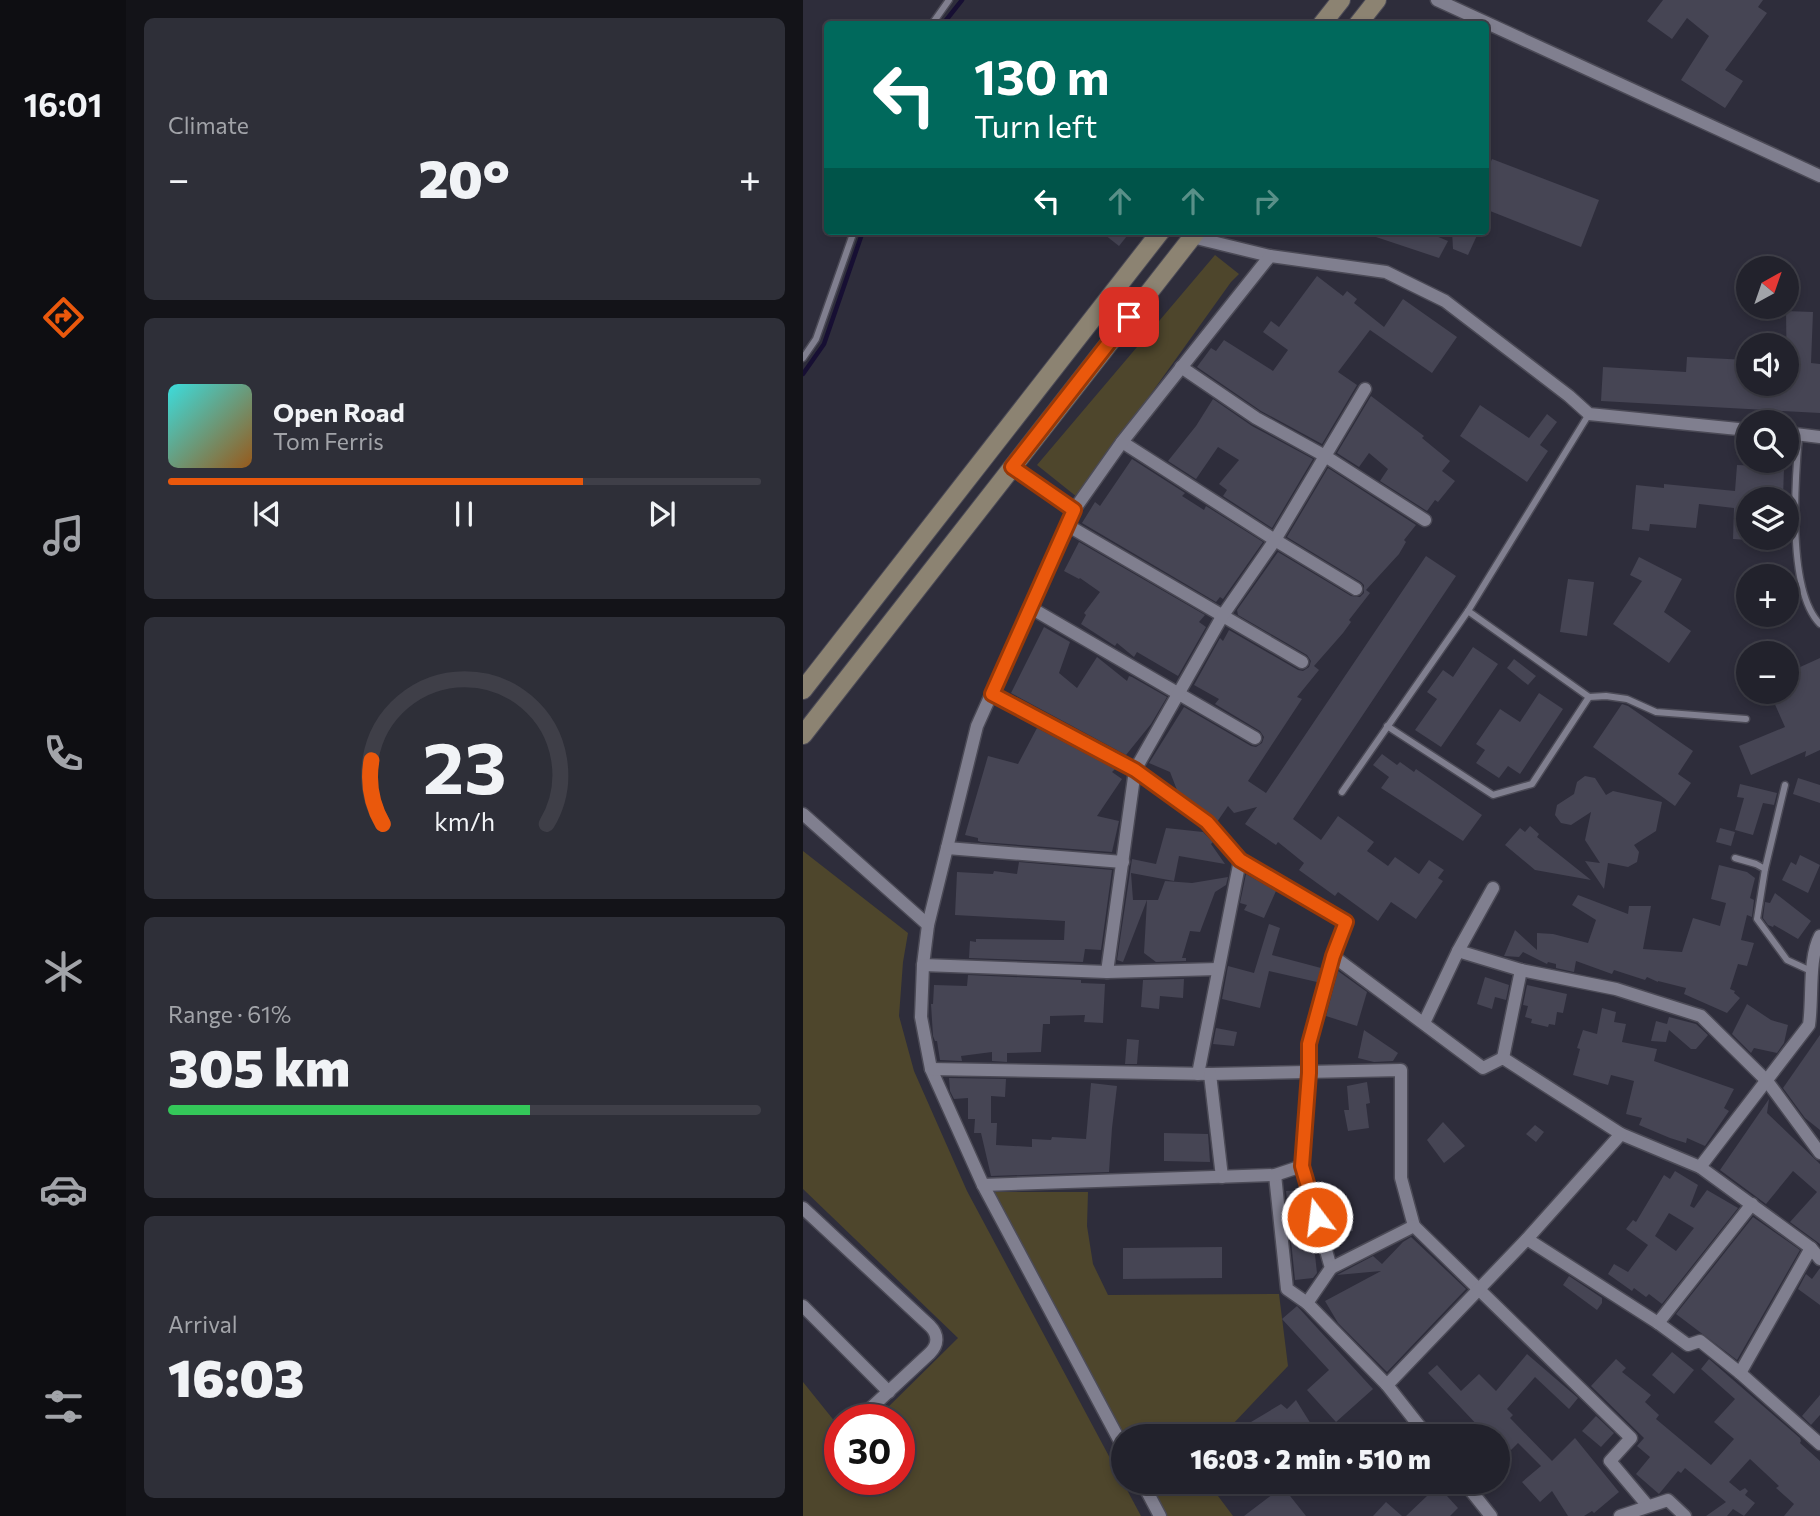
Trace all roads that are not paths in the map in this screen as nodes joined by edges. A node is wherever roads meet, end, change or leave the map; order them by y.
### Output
1 (949, 0) edge
2 (1341, 0) edge
3 (1377, 0) edge
4 (1437, 0) edge
5 (934, 21) edge
6 (1324, 21) edge
7 (1360, 21) edge
8 (1483, 21) edge
9 (1489, 24) edge
10 (1817, 172) edge
11 (853, 235) edge
12 (1158, 235) edge
13 (1193, 235) edge
14 (1197, 235) edge
15 (1270, 256) junction
16 (803, 358) edge
17 (1181, 367) junction
18 (1039, 387) junction
19 (1365, 388) dead end
20 (1061, 404) junction
21 (1589, 414) junction
22 (1736, 429) edge
23 (1799, 435) edge
24 (1820, 437) edge
25 (1122, 442) junction
26 (1325, 456) junction
27 (1012, 467) junction
28 (1794, 473) edge
29 (1074, 510) junction
30 (1425, 520) dead end
31 (1067, 525) junction
32 (1275, 540) junction
33 (1356, 589) dead end
34 (1031, 608) junction
35 (1469, 611) junction
36 (1224, 615) junction
37 (1820, 624) edge
38 (1302, 662) dead end
39 (803, 690) edge
40 (1177, 693) junction
41 (992, 694) junction
42 (1589, 697) junction
43 (1746, 719) dead end
44 (1387, 726) junction
45 (803, 735) edge
46 (1255, 738) dead end
47 (1135, 770) junction
48 (1785, 785) dead end
49 (1342, 792) dead end
50 (803, 814) edge
51 (947, 848) junction
52 (1735, 858) dead end
53 (1240, 860) junction
54 (1123, 862) junction
55 (1765, 869) junction
56 (1493, 888) dead end
57 (928, 925) junction
58 (1820, 936) edge
59 (1457, 951) junction
60 (1333, 956) junction
61 (923, 965) junction
62 (1218, 969) junction
63 (1521, 970) junction
64 (1107, 972) junction
65 (1813, 972) junction
66 (1816, 998) edge
67 (1424, 1023) junction
68 (1502, 1058) junction
69 (931, 1069) junction
70 (1309, 1073) junction
71 (1204, 1074) junction
72 (1767, 1081) junction
73 (1621, 1134) junction
74 (1820, 1153) edge
75 (1302, 1166) junction
76 (1700, 1167) junction
77 (1275, 1175) junction
78 (1222, 1177) junction
79 (983, 1185) junction
80 (1752, 1204) junction
81 (803, 1208) edge
82 (1414, 1226) junction
83 (1526, 1240) junction
84 (1811, 1248) junction
85 (1820, 1259) edge
86 (1331, 1269) junction
87 (1479, 1291) junction
88 (1307, 1303) junction
89 (803, 1306) edge
90 (1658, 1323) junction
91 (1740, 1373) junction
92 (1387, 1385) junction
93 (889, 1392) junction
94 (876, 1404) edge
95 (1418, 1424) edge
96 (1111, 1425) edge
97 (1820, 1444) edge
98 (1148, 1494) edge
99 (1474, 1494) edge
100 (1648, 1506) junction
101 (1160, 1516) edge
102 (1491, 1516) edge
103 (1620, 1516) edge
104 (1685, 1516) edge

1 - 5 lane
2 - 6 main road
3 - 7 main road
4 - 8 street
9 - 10 street
11 - 16 lane
12 - 18 main road
13 - 20 main road
14 - 15 street
15 - 17 street
15 - 21 street
17 - 25 street
17 - 26 street
18 - 20 main road
18 - 39 main road
19 - 26 street
20 - 27 main road
21 - 22 street
21 - 35 lane
23 - 24 street
25 - 29 street
25 - 32 street
26 - 30 street
26 - 32 street
27 - 29 street
27 - 45 main road
28 - 37 lane
29 - 31 street
31 - 34 street
31 - 36 street
32 - 33 street
32 - 36 street
34 - 40 street
34 - 41 street
35 - 42 lane
35 - 44 lane
36 - 38 street
36 - 40 street
40 - 46 street
40 - 47 street
41 - 47 street
41 - 51 street
42 - 43 lane
42 - 44 lane
44 - 49 lane
47 - 53 street
47 - 54 street
48 - 55 lane
50 - 57 street
51 - 54 street
51 - 57 street
52 - 55 lane
53 - 60 street
53 - 62 street
54 - 64 street
55 - 65 lane
56 - 59 street
57 - 61 street
58 - 65 street
59 - 63 street
59 - 67 street
60 - 67 street
60 - 70 street
61 - 64 street
61 - 69 street
62 - 64 street
62 - 71 street
63 - 68 street
63 - 72 street
65 - 66 street
66 - 72 street
67 - 68 street
68 - 73 street
69 - 71 street
69 - 79 street
70 - 71 street
70 - 75 street
70 - 82 street
71 - 78 street
72 - 74 street
72 - 76 street
73 - 76 street
73 - 83 street
75 - 77 street
75 - 86 street
76 - 80 street
77 - 78 street
77 - 88 street
78 - 79 street
79 - 96 street
80 - 84 street
80 - 90 street
81 - 93 street
82 - 86 street
82 - 87 street
83 - 87 street
83 - 90 street
84 - 85 street
84 - 91 street
86 - 88 street
87 - 92 street
87 - 100 street
88 - 92 street
89 - 93 street
90 - 91 street
91 - 97 street
92 - 95 street
93 - 94 street
98 - 101 street
99 - 102 street
100 - 103 street
100 - 104 street

